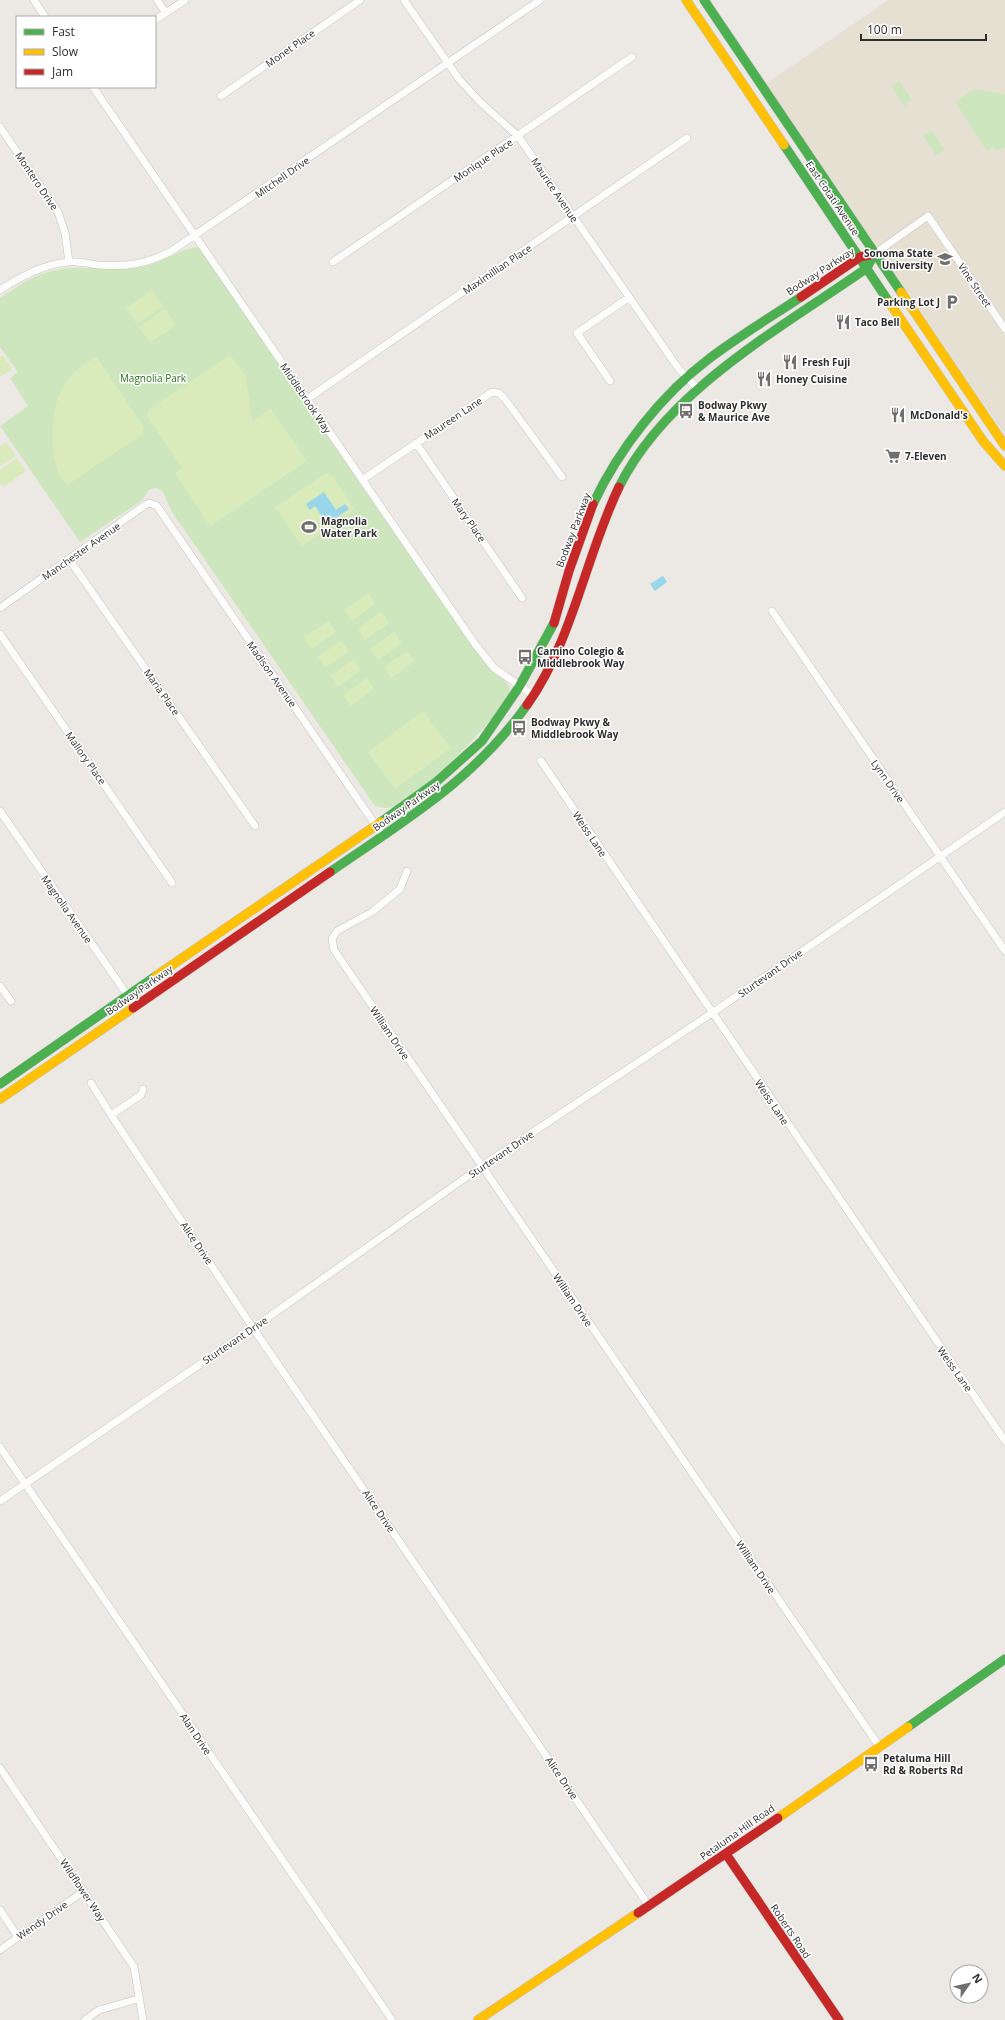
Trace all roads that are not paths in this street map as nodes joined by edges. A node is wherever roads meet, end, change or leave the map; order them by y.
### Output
1 (34, 0) edge
2 (157, 0) edge
3 (185, 0) edge
4 (360, 0) edge
5 (404, 0) edge
6 (540, 0) edge
7 (686, 0) edge
8 (704, 0) edge
9 (166, 13) junction
10 (44, 16) edge
11 (156, 19) edge
12 (632, 57) dead end
13 (447, 63) junction
14 (94, 88) edge
15 (221, 96) dead end
16 (0, 127) edge
17 (518, 136) junction
18 (687, 138) dead end
19 (573, 216) junction
20 (196, 236) junction
21 (874, 254) junction
22 (860, 257) junction
23 (69, 262) junction
24 (333, 262) dead end
25 (867, 268) junction
26 (0, 290) edge
27 (628, 298) junction
28 (1005, 329) edge
29 (686, 378) junction
30 (610, 381) dead end
31 (697, 388) junction
32 (307, 399) junction
33 (416, 444) junction
34 (1005, 446) edge
35 (1005, 466) edge
36 (562, 476) dead end
37 (362, 480) junction
38 (161, 512) joint
39 (69, 559) junction
40 (522, 598) dead end
41 (0, 608) edge
42 (772, 611) dead end
43 (0, 634) edge
44 (519, 687) junction
45 (533, 695) junction
46 (541, 761) dead end
47 (0, 811) edge
48 (1005, 812) edge
49 (376, 825) junction
50 (255, 826) dead end
51 (383, 836) junction
52 (940, 856) junction
53 (407, 871) dead end
54 (172, 883) dead end
55 (1005, 951) edge
56 (0, 986) edge
57 (127, 996) junction
58 (10, 1001) dead end
59 (135, 1006) junction
60 (712, 1013) junction
61 (0, 1084) edge
62 (91, 1084) dead end
63 (143, 1089) dead end
64 (0, 1099) edge
65 (111, 1114) junction
66 (482, 1166) junction
67 (253, 1328) junction
68 (1005, 1441) edge
69 (0, 1447) edge
70 (25, 1483) junction
71 (0, 1501) edge
72 (1005, 1659) edge
73 (879, 1746) junction
74 (0, 1768) edge
75 (726, 1854) junction
76 (84, 1891) junction
77 (649, 1906) junction
78 (0, 1910) edge
79 (18, 1937) junction
80 (0, 1950) edge
81 (138, 1999) junction
82 (85, 2020) edge
83 (143, 2020) edge
84 (392, 2020) edge
85 (478, 2020) edge
86 (839, 2020) edge

1 - 10 street
2 - 9 street
3 - 9 street
4 - 15 street, Monet Place
5 - 13 street, Maurice Avenue
6 - 13 street, Mitchell Drive
7 - 22 street, East Cotati Avenue
8 - 21 street, East Cotati Avenue
9 - 11 street
12 - 17 street, Monique Place
13 - 17 street, Maurice Avenue
13 - 20 street, Mitchell Drive
14 - 20 street, Middlebrook Way
16 - 23 street, Montero Drive
17 - 19 street, Maurice Avenue
17 - 24 street, Monique Place
18 - 19 street, Maximillian Place
19 - 27 street, Maurice Avenue
19 - 32 street, Maximillian Place
20 - 23 street, Mitchell Drive
20 - 32 street, Middlebrook Way
21 - 22 street, Bodway Parkway
21 - 25 street, Bodway Parkway
21 - 28 street, Vine Street
21 - 34 street, East Cotati Avenue
22 - 25 street, East Cotati Avenue
22 - 29 street, Bodway Parkway
23 - 26 street, Mitchell Drive
25 - 31 street, Bodway Parkway
25 - 35 street, East Cotati Avenue
27 - 29 street, Maurice Avenue
27 - 30 street
29 - 31 street, Maurice Avenue
29 - 44 street, Bodway Parkway
31 - 45 street, Bodway Parkway
32 - 37 street, Middlebrook Way
33 - 36 street, Maureen Lane
33 - 37 street, Maureen Lane
33 - 40 street, Mary Place
37 - 44 street, Middlebrook Way
38 - 39 street, Manchester Avenue
38 - 49 street, Madison Avenue
39 - 41 street, Manchester Avenue
39 - 50 street, Maria Place
42 - 52 street, Lynn Drive
43 - 54 street, Mallory Place
44 - 45 street, Middlebrook Way
44 - 49 street, Bodway Parkway
45 - 51 street, Bodway Parkway
46 - 60 street, Weiss Lane
47 - 57 street, Magnolia Avenue
48 - 52 street, Sturtevant Drive
49 - 51 street, Madison Avenue
49 - 57 street, Bodway Parkway
51 - 59 street, Bodway Parkway
52 - 55 street, Lynn Drive
52 - 60 street, Sturtevant Drive
53 - 66 street, William Drive
56 - 58 street
57 - 59 street, Magnolia Avenue
57 - 61 street, Bodway Parkway
59 - 64 street, Bodway Parkway
60 - 66 street, Sturtevant Drive
60 - 68 street, Weiss Lane
62 - 65 street, Alice Drive
63 - 65 street
65 - 67 street, Alice Drive
66 - 67 street, Sturtevant Drive
66 - 73 street, William Drive
67 - 70 street, Sturtevant Drive
67 - 77 street, Alice Drive
69 - 70 street, Alan Drive
70 - 71 street, Sturtevant Drive
70 - 84 street, Alan Drive
72 - 73 street, Petaluma Hill Road
73 - 75 street, Petaluma Hill Road
74 - 76 street, Wildflower Way
75 - 77 street, Petaluma Hill Road
75 - 86 street, Roberts Road
76 - 79 street, Wendy Drive
76 - 81 street, Wildflower Way
77 - 85 street, Petaluma Hill Road
78 - 79 street
79 - 80 street, Wendy Drive
81 - 82 street
81 - 83 street, Wildflower Way

